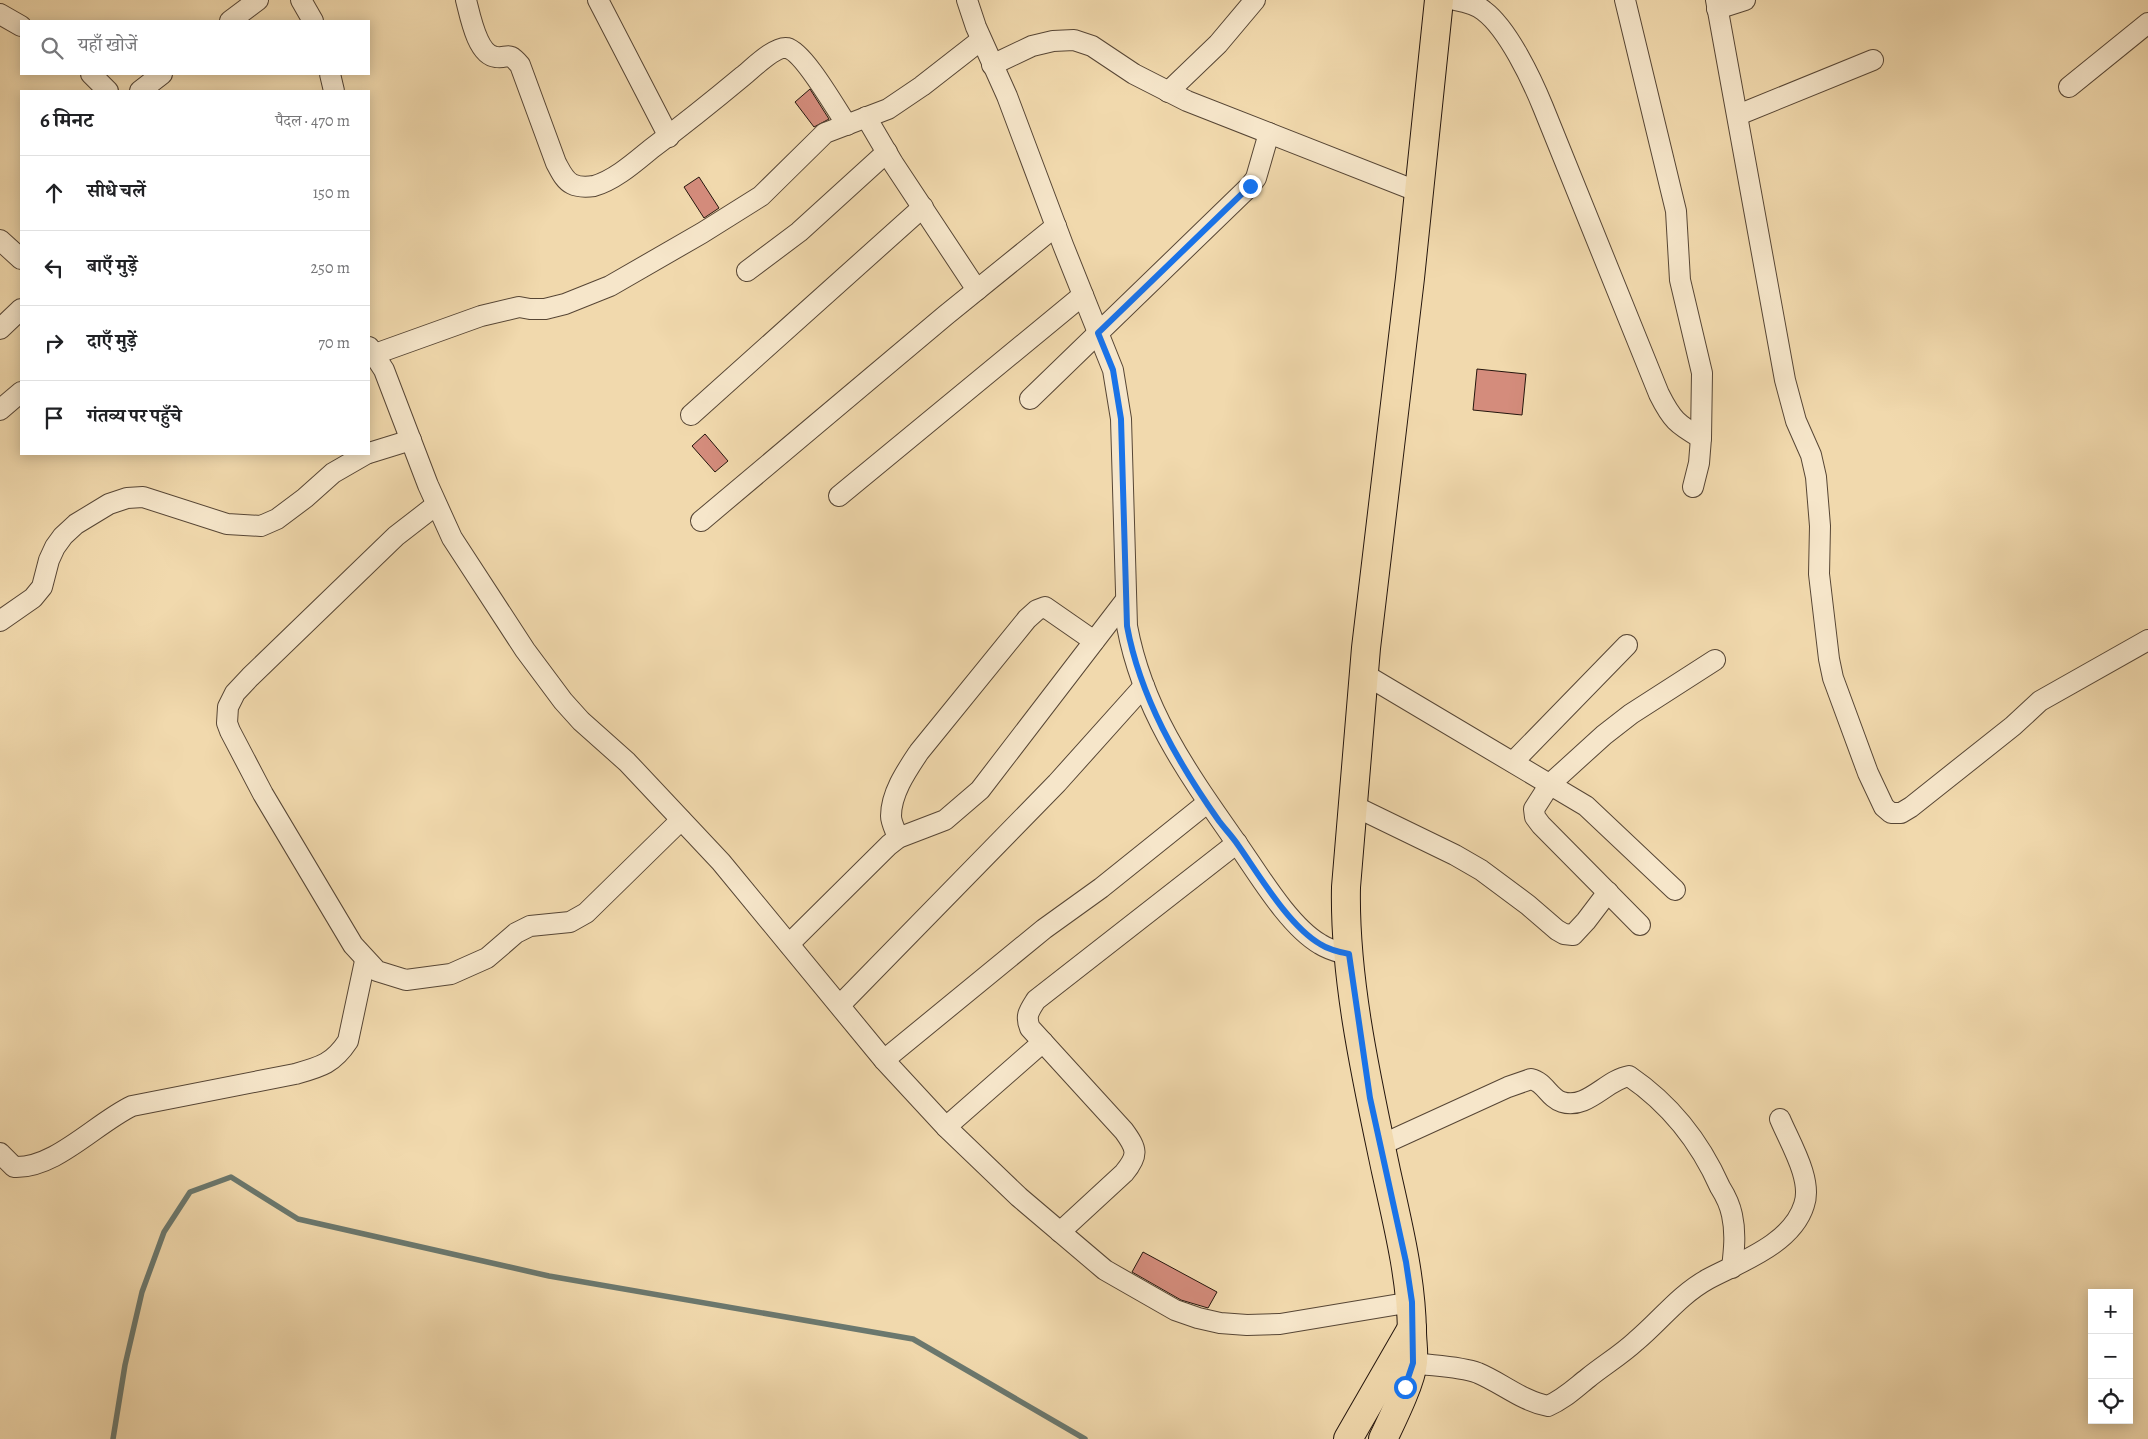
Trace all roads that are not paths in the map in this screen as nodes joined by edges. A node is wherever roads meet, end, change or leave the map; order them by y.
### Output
1 (258, 0) edge
2 (301, 0) edge
3 (466, 0) edge
4 (598, 0) edge
5 (967, 0) edge
6 (1255, 0) edge
7 (1439, 0) edge
8 (1455, 0) edge
9 (1625, 0) edge
10 (1745, 0) edge
11 (1716, 4) edge
12 (0, 14) edge
13 (231, 20) edge
14 (312, 20) edge
15 (2148, 23) edge
16 (20, 25) edge
17 (981, 40) junction
18 (1873, 60) dead end
19 (992, 65) junction
20 (92, 75) edge
21 (161, 75) edge
22 (330, 75) edge
23 (2069, 87) dead end
24 (107, 90) edge
25 (141, 90) edge
26 (334, 90) edge
27 (1168, 92) junction
28 (1738, 116) junction
29 (866, 117) junction
30 (847, 125) junction
31 (1269, 133) junction
32 (669, 136) junction
33 (887, 152) junction
34 (1419, 192) junction
35 (922, 207) junction
36 (1056, 226) junction
37 (0, 240) edge
38 (20, 258) edge
39 (747, 271) dead end
40 (977, 290) junction
41 (1083, 295) junction
42 (20, 310) edge
43 (0, 329) edge
44 (1098, 333) junction
45 (372, 351) edge
46 (20, 393) edge
47 (1030, 399) dead end
48 (0, 410) edge
49 (691, 414) dead end
50 (1701, 438) junction
51 (411, 440) junction
52 (370, 452) edge
53 (364, 455) edge
54 (1692, 487) dead end
55 (839, 496) dead end
56 (436, 505) junction
57 (701, 521) dead end
58 (1125, 602) junction
59 (3, 613) edge
60 (2148, 640) edge
61 (1094, 641) junction
62 (1627, 645) dead end
63 (1715, 660) dead end
64 (1364, 674) junction
65 (1144, 686) junction
66 (1513, 762) junction
67 (1550, 784) junction
68 (1207, 803) junction
69 (1352, 805) junction
70 (681, 820) junction
71 (898, 838) junction
72 (1237, 843) junction
73 (1675, 890) dead end
74 (1608, 892) junction
75 (1640, 925) dead end
76 (789, 944) junction
77 (1349, 954) junction
78 (365, 961) junction
79 (840, 1006) junction
80 (1043, 1042) junction
81 (884, 1060) junction
82 (1780, 1119) dead end
83 (946, 1127) junction
84 (1380, 1144) junction
85 (0, 1153) edge
86 (1060, 1232) junction
87 (1732, 1268) junction
88 (1412, 1315) junction
89 (1413, 1363) junction
90 (1348, 1439) edge
91 (1383, 1439) edge

1 - 13 street
2 - 14 street
3 - 32 street
4 - 32 street
5 - 17 street
6 - 27 street
7 - 34 main road
8 - 50 street
9 - 50 street
10 - 11 street
11 - 28 street
12 - 16 street
15 - 23 street
17 - 19 street
17 - 29 street
18 - 28 street
19 - 27 street
19 - 36 street
20 - 24 street
21 - 25 street
22 - 26 street
27 - 31 street
28 - 60 street
29 - 30 street
29 - 33 street
30 - 32 street
30 - 45 street
31 - 34 street
31 - 44 street
33 - 35 street
33 - 39 street
34 - 64 main road
35 - 40 street
35 - 49 street
36 - 40 street
36 - 41 street
37 - 38 street
40 - 57 street
41 - 44 street
41 - 55 street
42 - 43 street
44 - 47 street
44 - 58 street
45 - 51 street
46 - 48 street
50 - 54 street
51 - 52 street
51 - 56 street
53 - 59 street
56 - 70 street
56 - 78 street
58 - 61 street
58 - 65 street
61 - 71 street
61 - 71 street
62 - 66 street
63 - 67 street
64 - 66 street
64 - 69 main road
65 - 68 street
65 - 79 street
66 - 67 street
67 - 73 street
67 - 74 street
68 - 72 street
68 - 81 street
69 - 74 street
69 - 77 main road
70 - 76 street
70 - 78 street
71 - 76 street
72 - 77 street
72 - 80 street
74 - 75 street
76 - 79 street
77 - 84 main road
78 - 85 street
79 - 81 street
80 - 83 street
80 - 86 street
81 - 83 street
82 - 87 street
83 - 86 street
84 - 87 street
84 - 88 main road
86 - 88 street
87 - 89 street
88 - 89 main road
88 - 90 main road
89 - 91 main road

